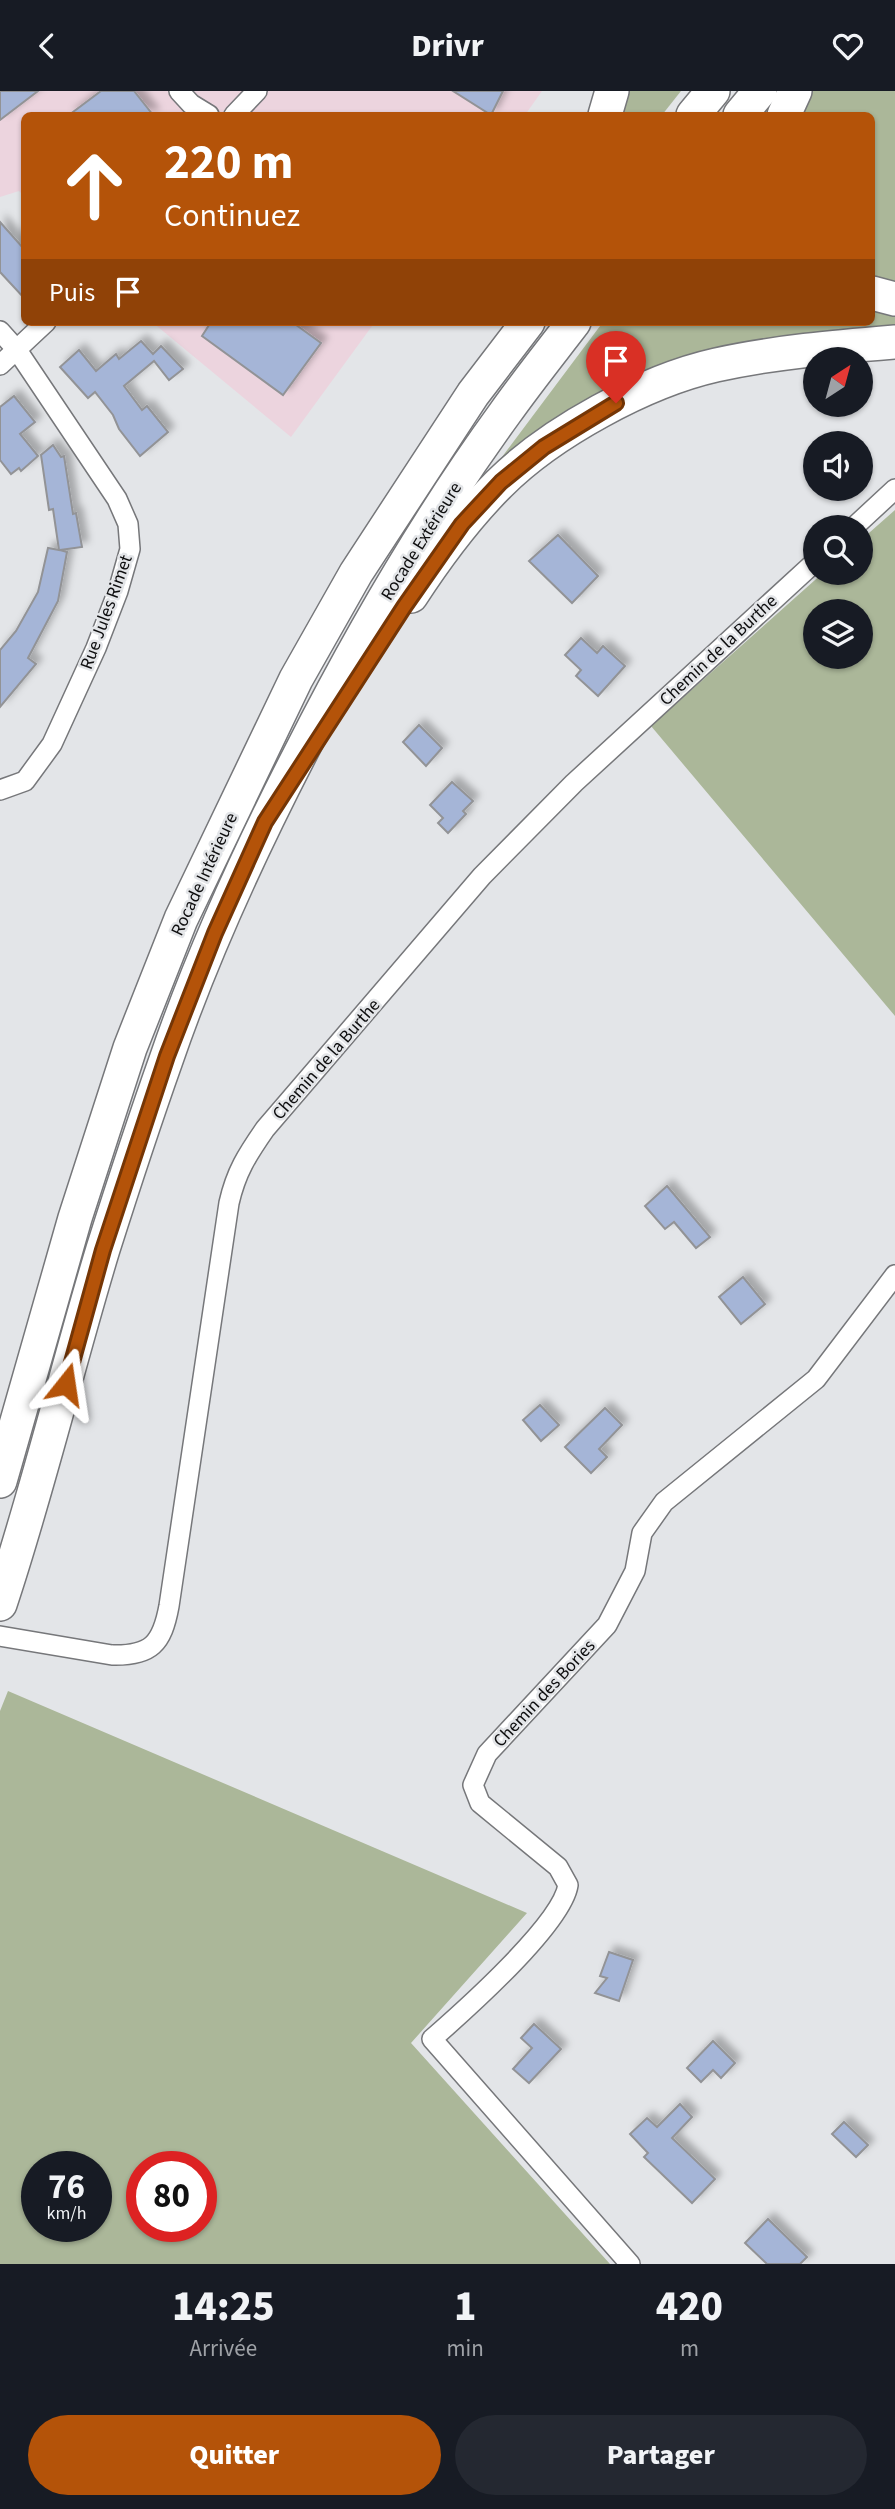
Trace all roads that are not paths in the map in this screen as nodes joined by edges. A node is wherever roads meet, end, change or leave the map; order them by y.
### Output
1 (179, 91) edge
2 (257, 91) edge
3 (612, 91) edge
4 (760, 91) edge
5 (795, 91) edge
6 (204, 112) edge
7 (237, 112) edge
8 (606, 112) edge
9 (742, 112) edge
10 (786, 112) edge
11 (875, 294) edge
12 (895, 299) edge
13 (42, 326) edge
14 (497, 326) edge
15 (525, 326) edge
16 (571, 326) edge
17 (0, 331) edge
18 (895, 342) edge
19 (17, 350) junction
20 (0, 365) edge
21 (895, 489) edge
22 (866, 515) edge
23 (356, 573) junction
24 (803, 573) edge
25 (0, 790) edge
26 (265, 822) junction
27 (895, 1275) edge
28 (0, 1481) edge
29 (0, 1604) edge
30 (0, 1636) edge
31 (630, 2264) edge

1 - 6 street
2 - 7 street
3 - 8 highway
4 - 9 highway
5 - 10 highway
11 - 12 highway
13 - 19 street
14 - 23 highway
15 - 23 highway, Rocade Intérieure
16 - 26 highway, Rocade Extérieure
17 - 19 street, Rue Jules Rimet
18 - 26 highway
19 - 20 street
19 - 25 street, Rue Jules Rimet
21 - 22 street
23 - 28 highway, Rocade Intérieure
24 - 30 street, Chemin de la Burthe
26 - 29 highway, Rocade Extérieure
27 - 31 street, Chemin des Bories

